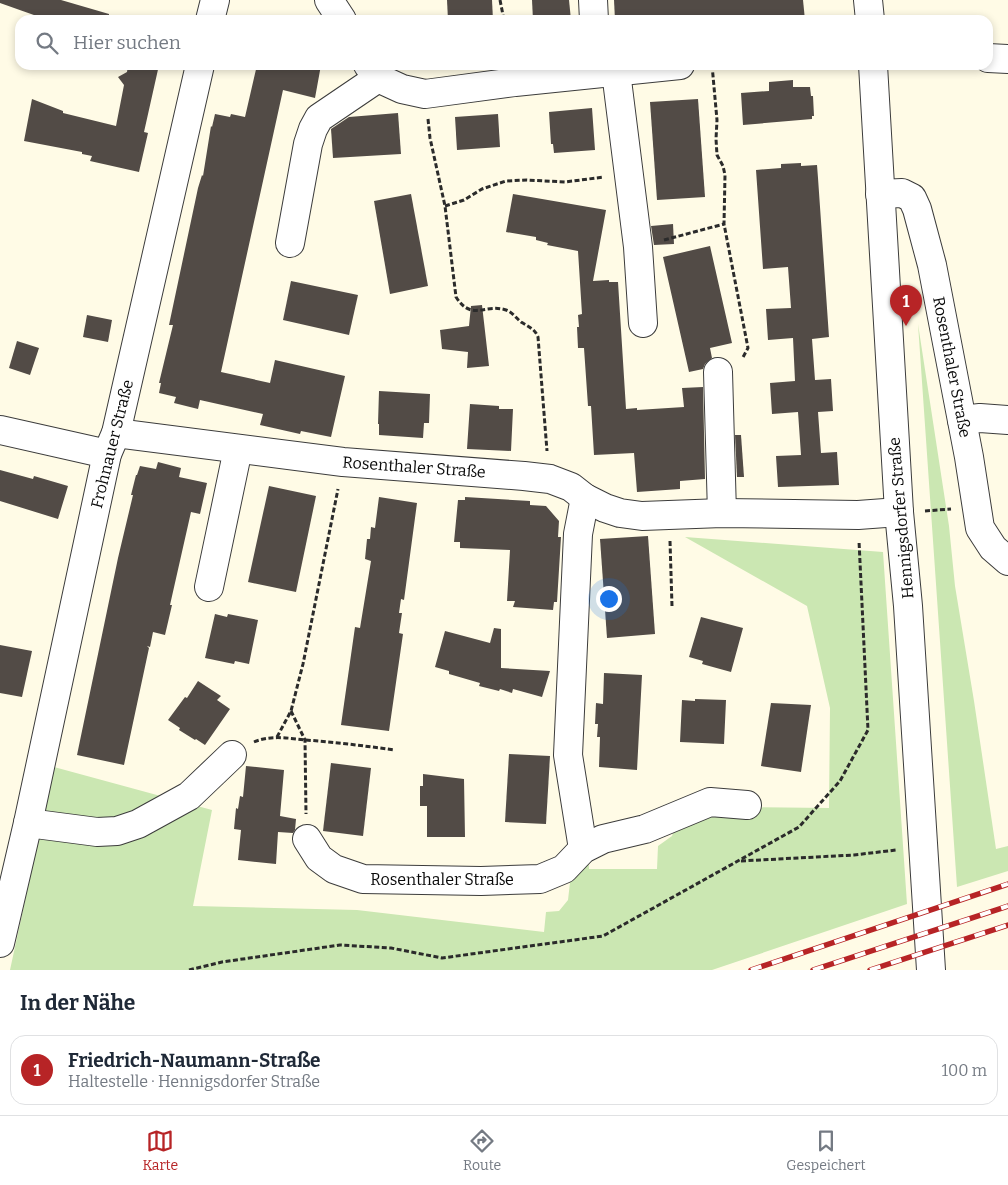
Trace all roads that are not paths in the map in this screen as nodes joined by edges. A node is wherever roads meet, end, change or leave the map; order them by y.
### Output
1 (215, 0) edge
2 (330, 0) edge
3 (593, 0) edge
4 (868, 0) edge
5 (211, 15) edge
6 (339, 15) edge
7 (594, 15) edge
8 (870, 15) edge
9 (993, 58) edge
10 (1008, 59) edge
11 (199, 70) edge
12 (603, 70) edge
13 (873, 70) edge
14 (373, 72) edge
15 (880, 194) junction
16 (290, 243) dead end
17 (644, 322) dead end
18 (718, 372) dead end
19 (962, 420) junction
20 (1008, 420) edge
21 (0, 430) edge
22 (112, 444) junction
23 (238, 449) junction
24 (586, 498) junction
25 (899, 512) junction
26 (722, 513) junction
27 (1008, 560) edge
28 (208, 587) dead end
29 (232, 755) road end
30 (747, 805) dead end
31 (28, 823) junction
32 (307, 838) dead end
33 (583, 850) junction
34 (0, 943) edge
35 (931, 970) edge

1 - 5 street
2 - 6 street
3 - 7 street
4 - 8 street
9 - 10 street
11 - 22 street, Frohnauer Straße
12 - 14 street
12 - 17 street
13 - 15 street, Hennigsdorfer Straße
14 - 16 street
15 - 19 street, Rosenthaler Straße
15 - 25 street, Hennigsdorfer Straße
18 - 26 street
19 - 20 street
19 - 27 street, Rosenthaler Straße
21 - 22 street, Rosenthaler Straße
22 - 23 street, Rosenthaler Straße
22 - 31 street, Frohnauer Straße
23 - 24 street, Rosenthaler Straße
23 - 28 street
24 - 26 street, Rosenthaler Straße
24 - 33 street
25 - 26 street, Rosenthaler Straße
25 - 35 street, Hennigsdorfer Straße
29 - 31 street
30 - 33 street, Rosenthaler Straße
31 - 34 street, Frohnauer Straße
32 - 33 street, Rosenthaler Straße

